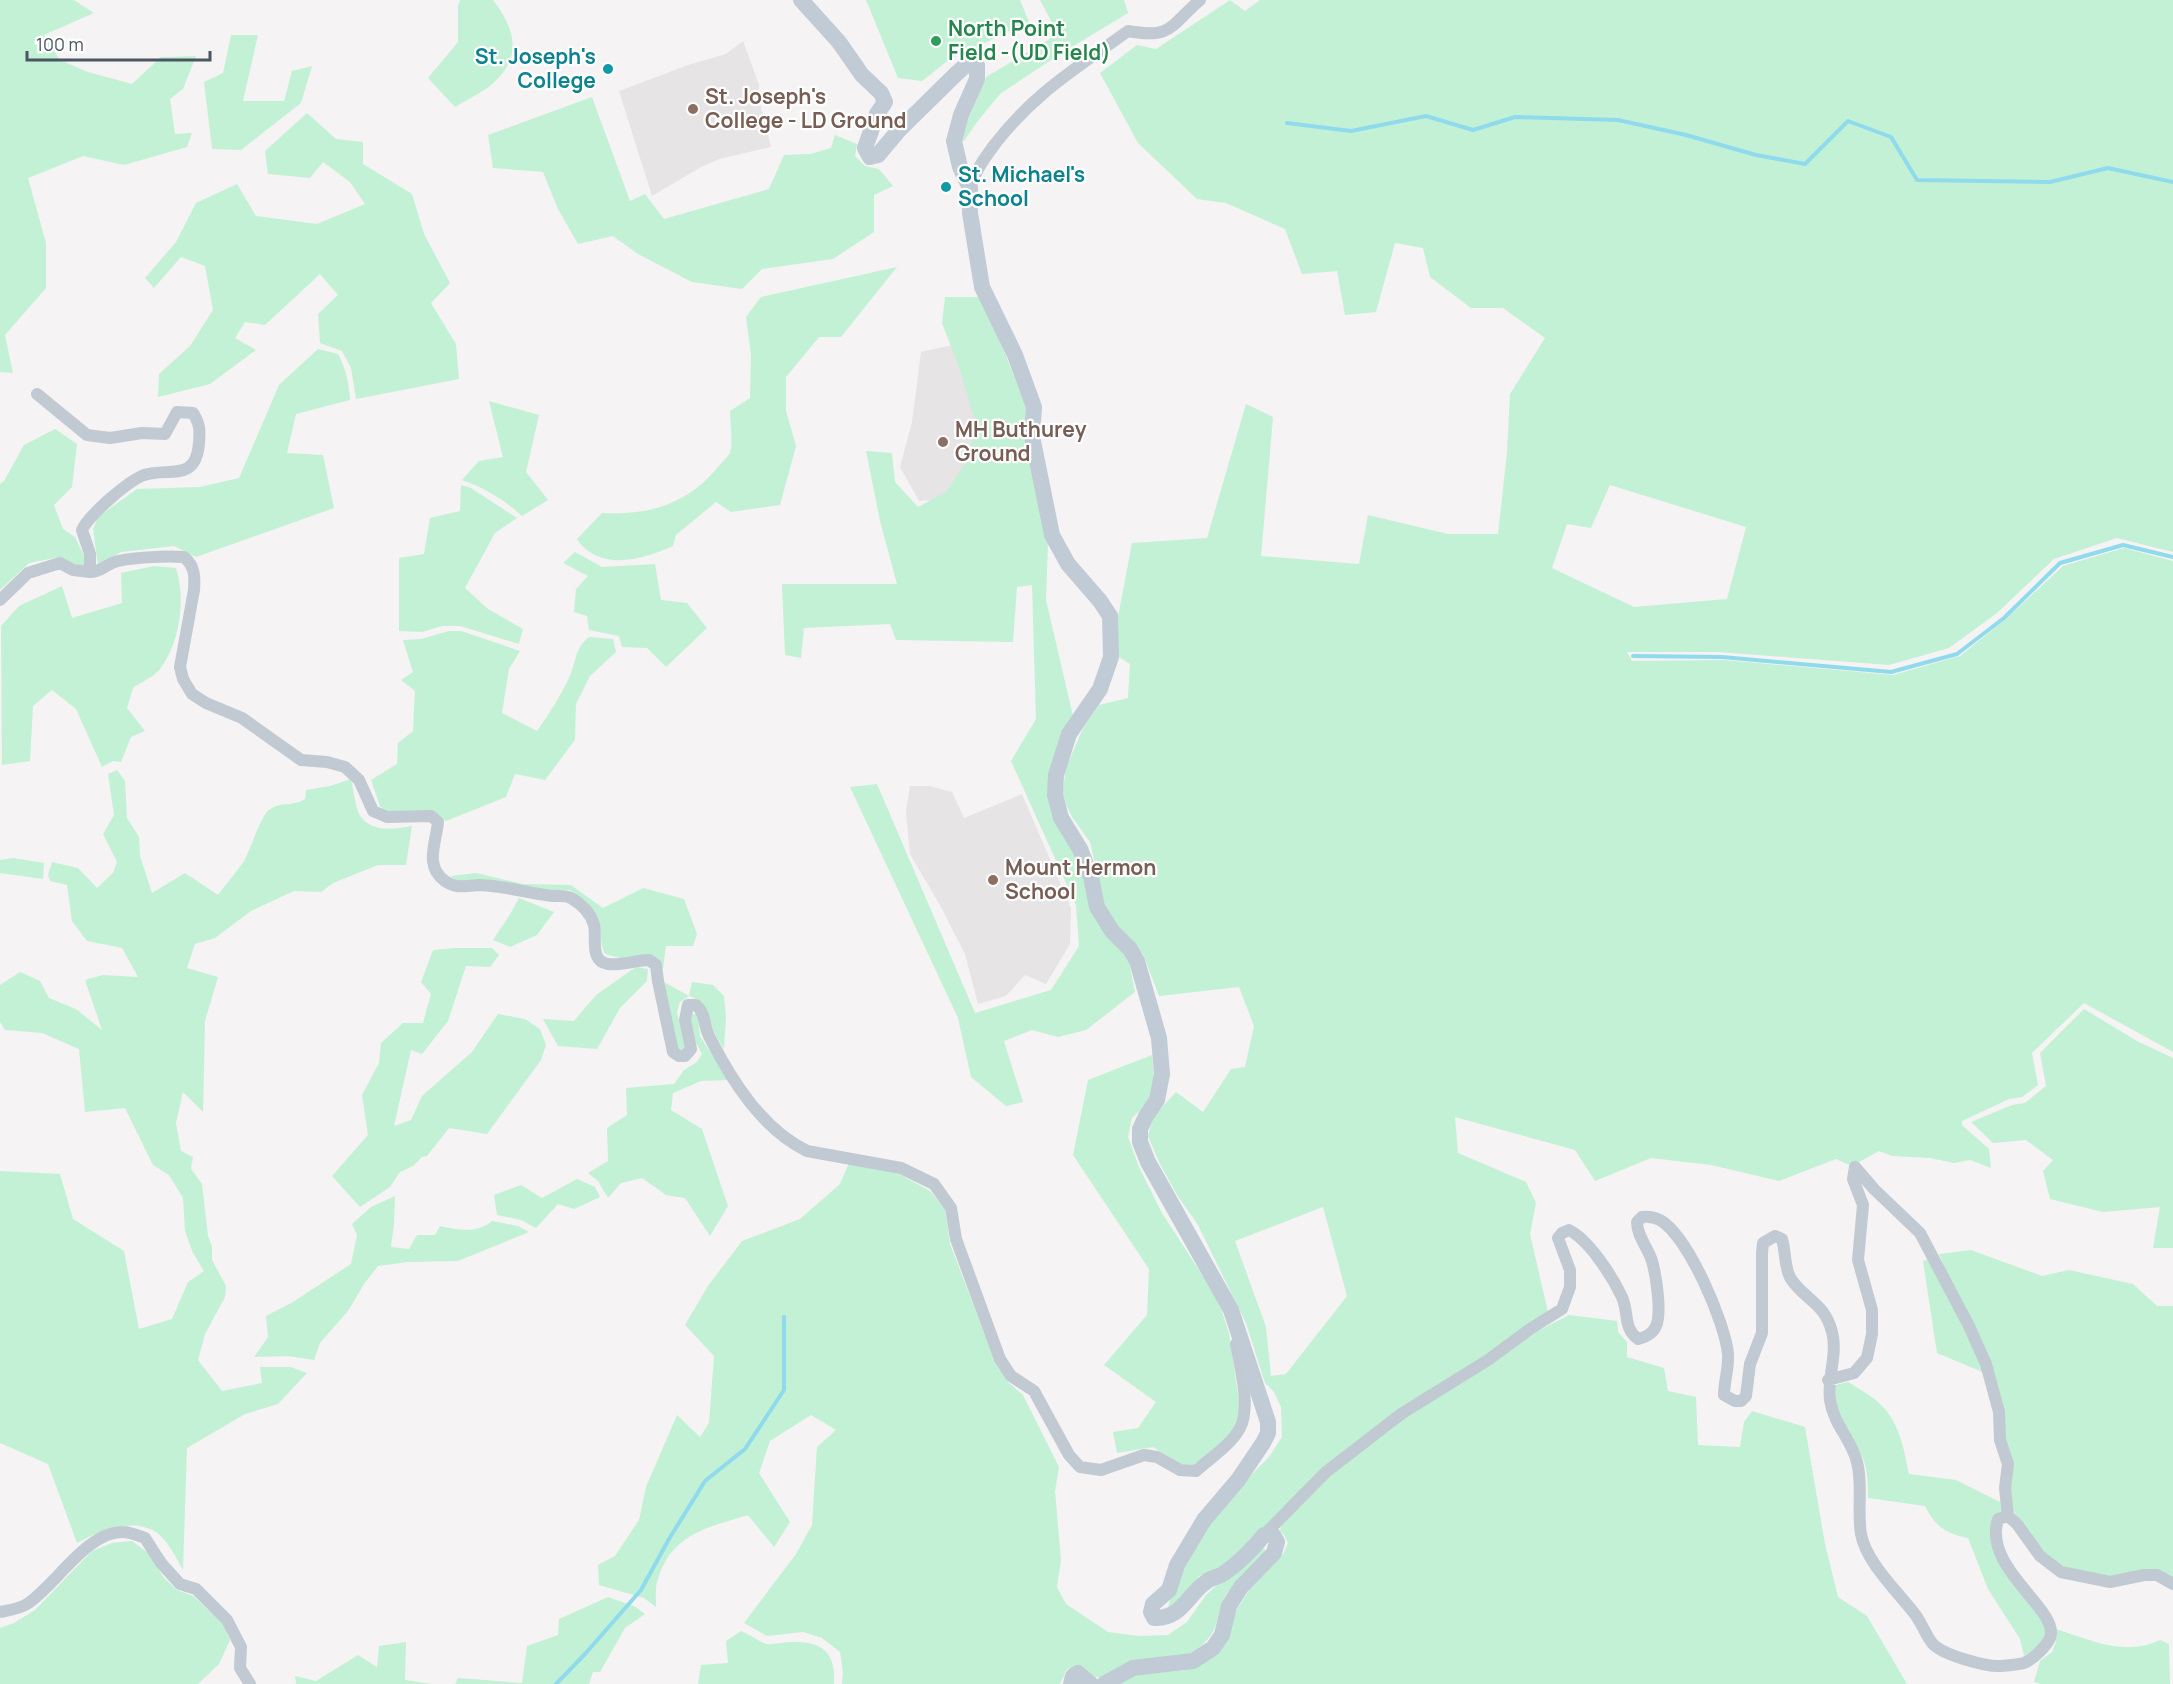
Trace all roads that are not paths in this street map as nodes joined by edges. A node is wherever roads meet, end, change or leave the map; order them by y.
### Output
1 (801, 0) edge
2 (1200, 0) edge
3 (970, 188) junction
4 (37, 394) dead end
5 (90, 572) junction
6 (0, 600) edge
7 (1231, 1310) junction
8 (1828, 1380) junction
9 (2008, 1516) junction
10 (1264, 1535) junction
11 (2173, 1584) edge
12 (0, 1612) edge
13 (249, 1684) edge
14 (1071, 1684) edge
15 (1091, 1684) edge
16 (1104, 1684) edge

1 - 3 main road
2 - 3 street
3 - 7 main road
4 - 5 street
5 - 6 street
5 - 7 street
7 - 10 main road
8 - 9 street
8 - 9 street
8 - 10 street
9 - 11 street
10 - 16 main road
12 - 13 street
14 - 15 main road

